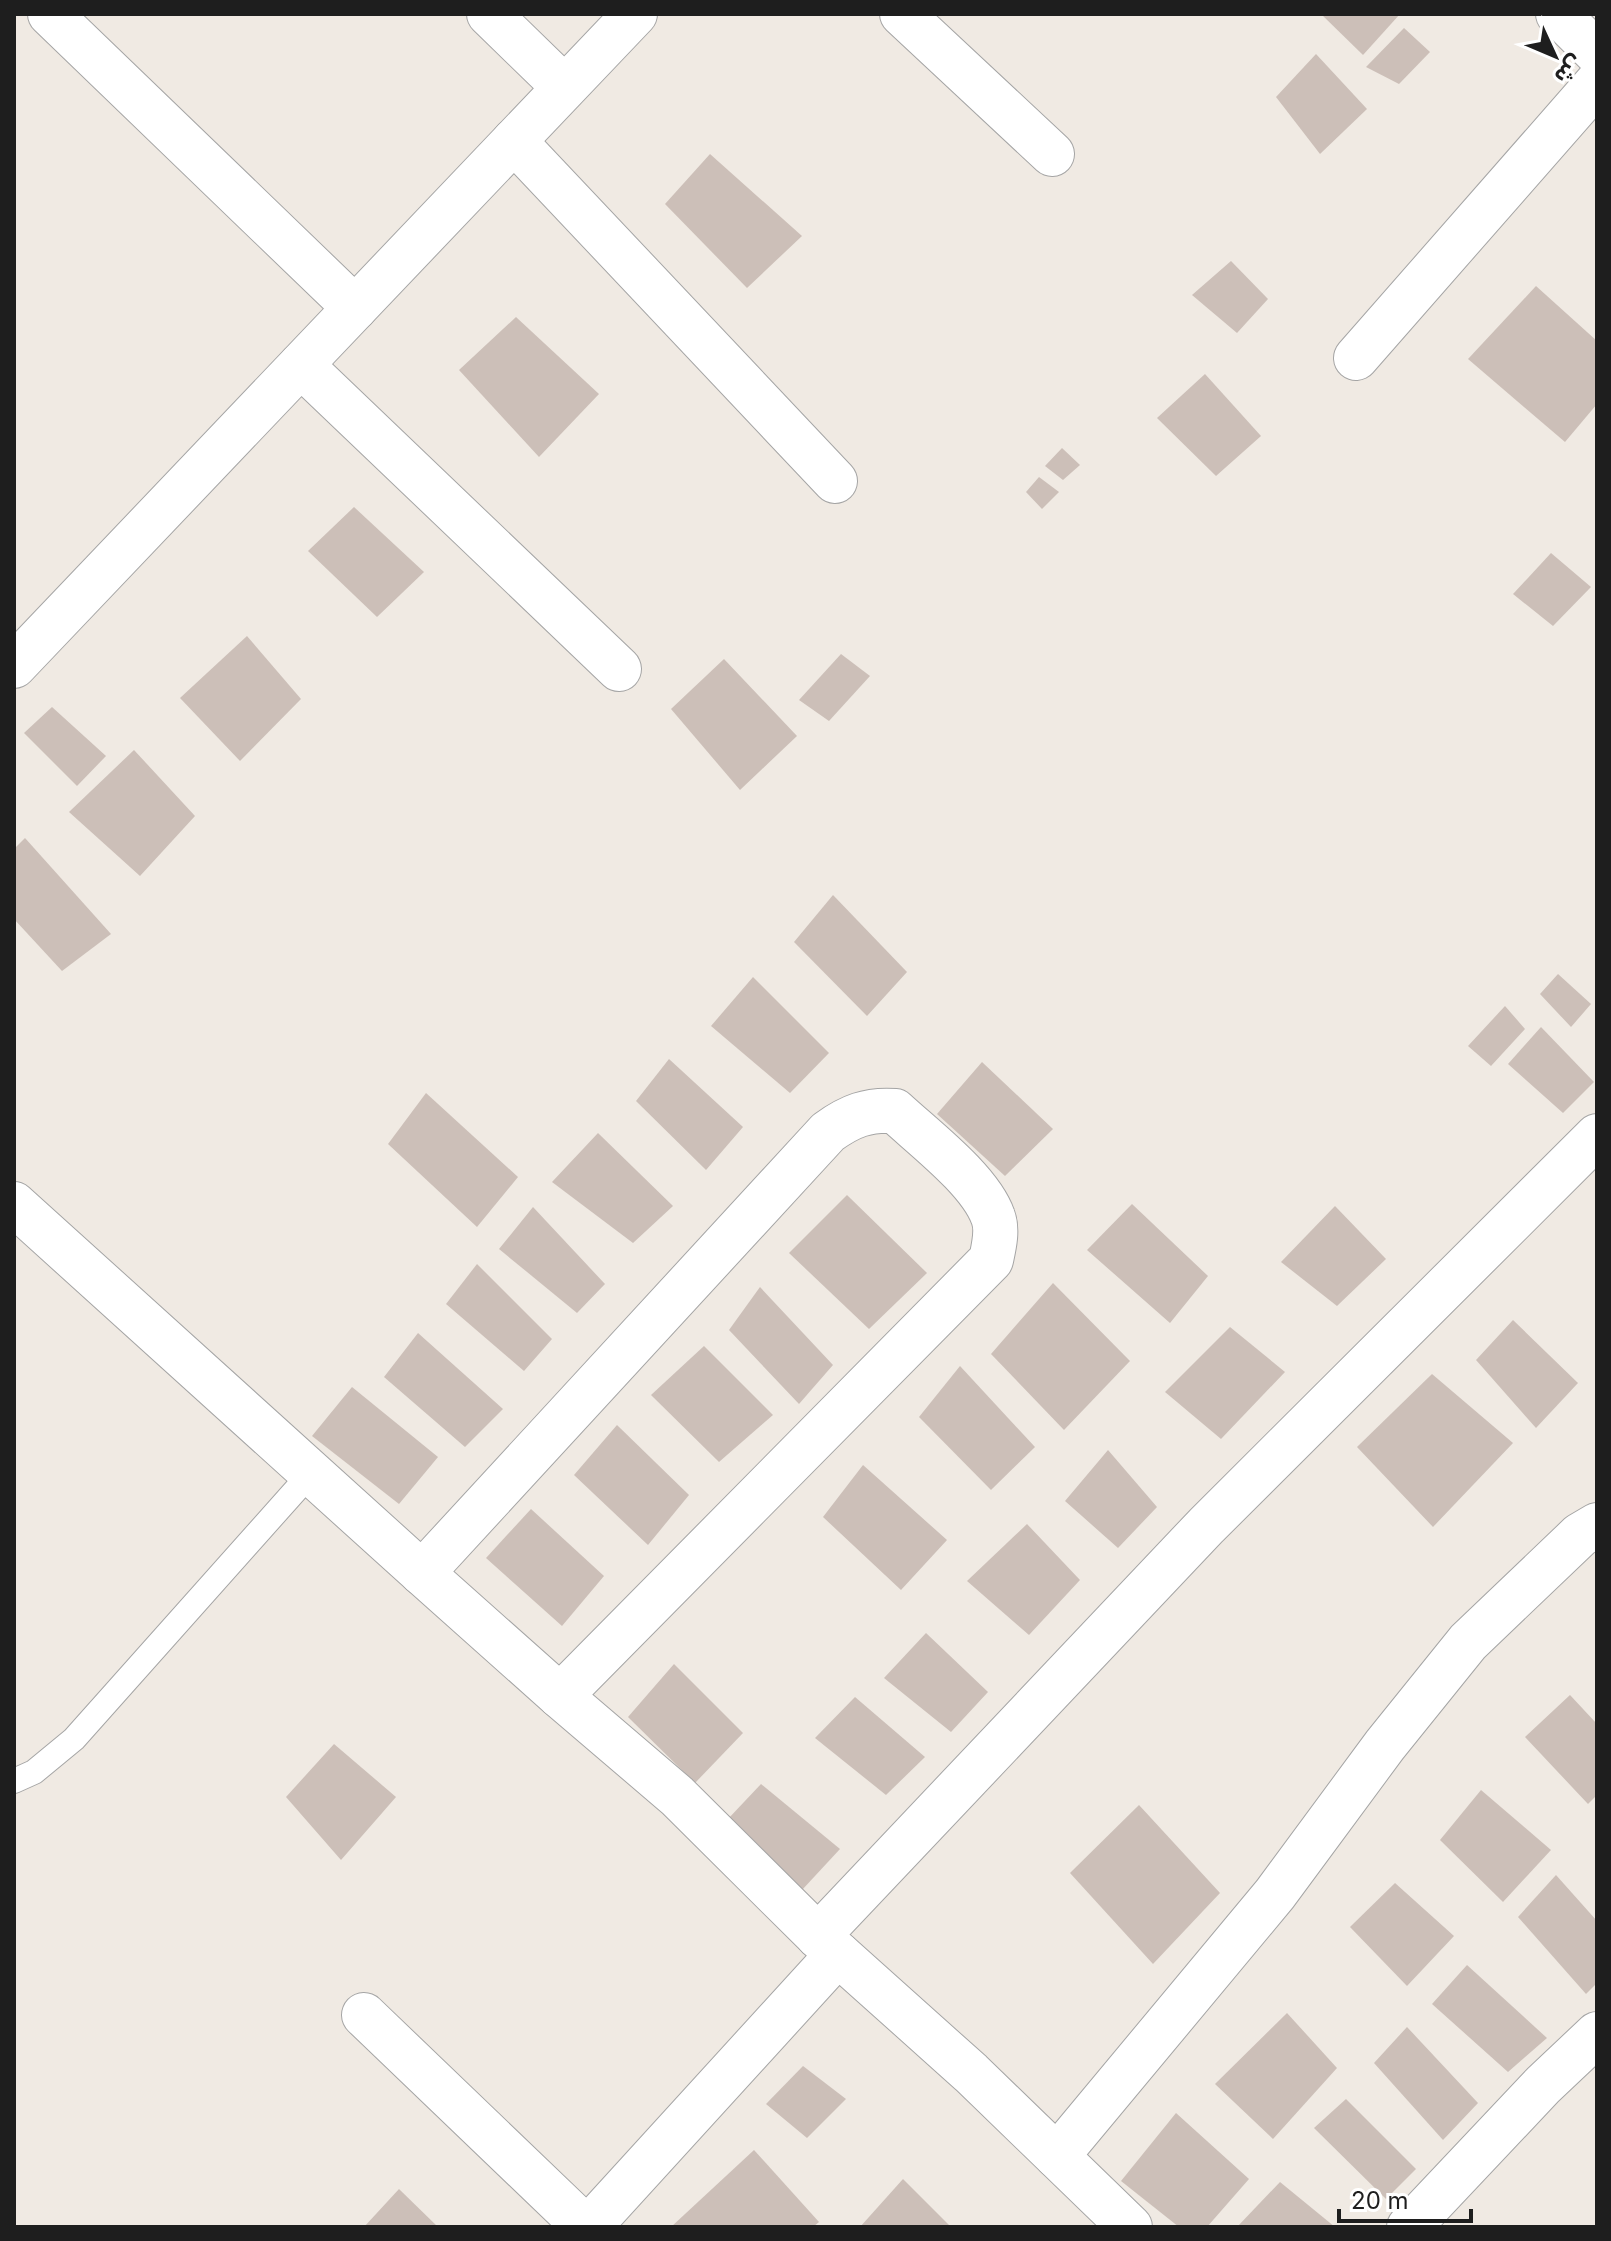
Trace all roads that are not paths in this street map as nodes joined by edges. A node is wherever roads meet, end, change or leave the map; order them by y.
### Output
1 (50, 14) edge
2 (489, 14) edge
3 (635, 14) edge
4 (902, 14) edge
5 (1558, 14) edge
6 (1597, 53) edge
7 (1597, 83) edge
8 (563, 86) junction
9 (514, 141) junction
10 (1052, 154) dead end
11 (355, 308) junction
12 (1356, 358) dead end
13 (301, 365) junction
14 (835, 481) dead end
15 (14, 666) edge
16 (619, 669) dead end
17 (1597, 1136) edge
18 (14, 1204) edge
19 (311, 1473) junction
20 (1597, 1525) edge
21 (422, 1573) junction
22 (560, 1696) junction
23 (14, 1781) edge
24 (828, 1945) junction
25 (364, 2015) dead end
26 (1597, 2034) edge
27 (1057, 2156) junction
28 (587, 2227) edge
29 (1130, 2227) edge
30 (1409, 2227) edge

1 - 11 street
2 - 8 street
3 - 8 street
4 - 10 street
5 - 6 street
7 - 12 street
8 - 9 street
9 - 11 street
9 - 14 street
11 - 13 street
13 - 15 street
13 - 16 street
17 - 24 street
18 - 19 street
19 - 21 street
19 - 23 lane
20 - 27 street
21 - 22 street
21 - 22 street
22 - 24 street
24 - 27 street
24 - 28 street
25 - 28 street
26 - 30 street
27 - 29 street

